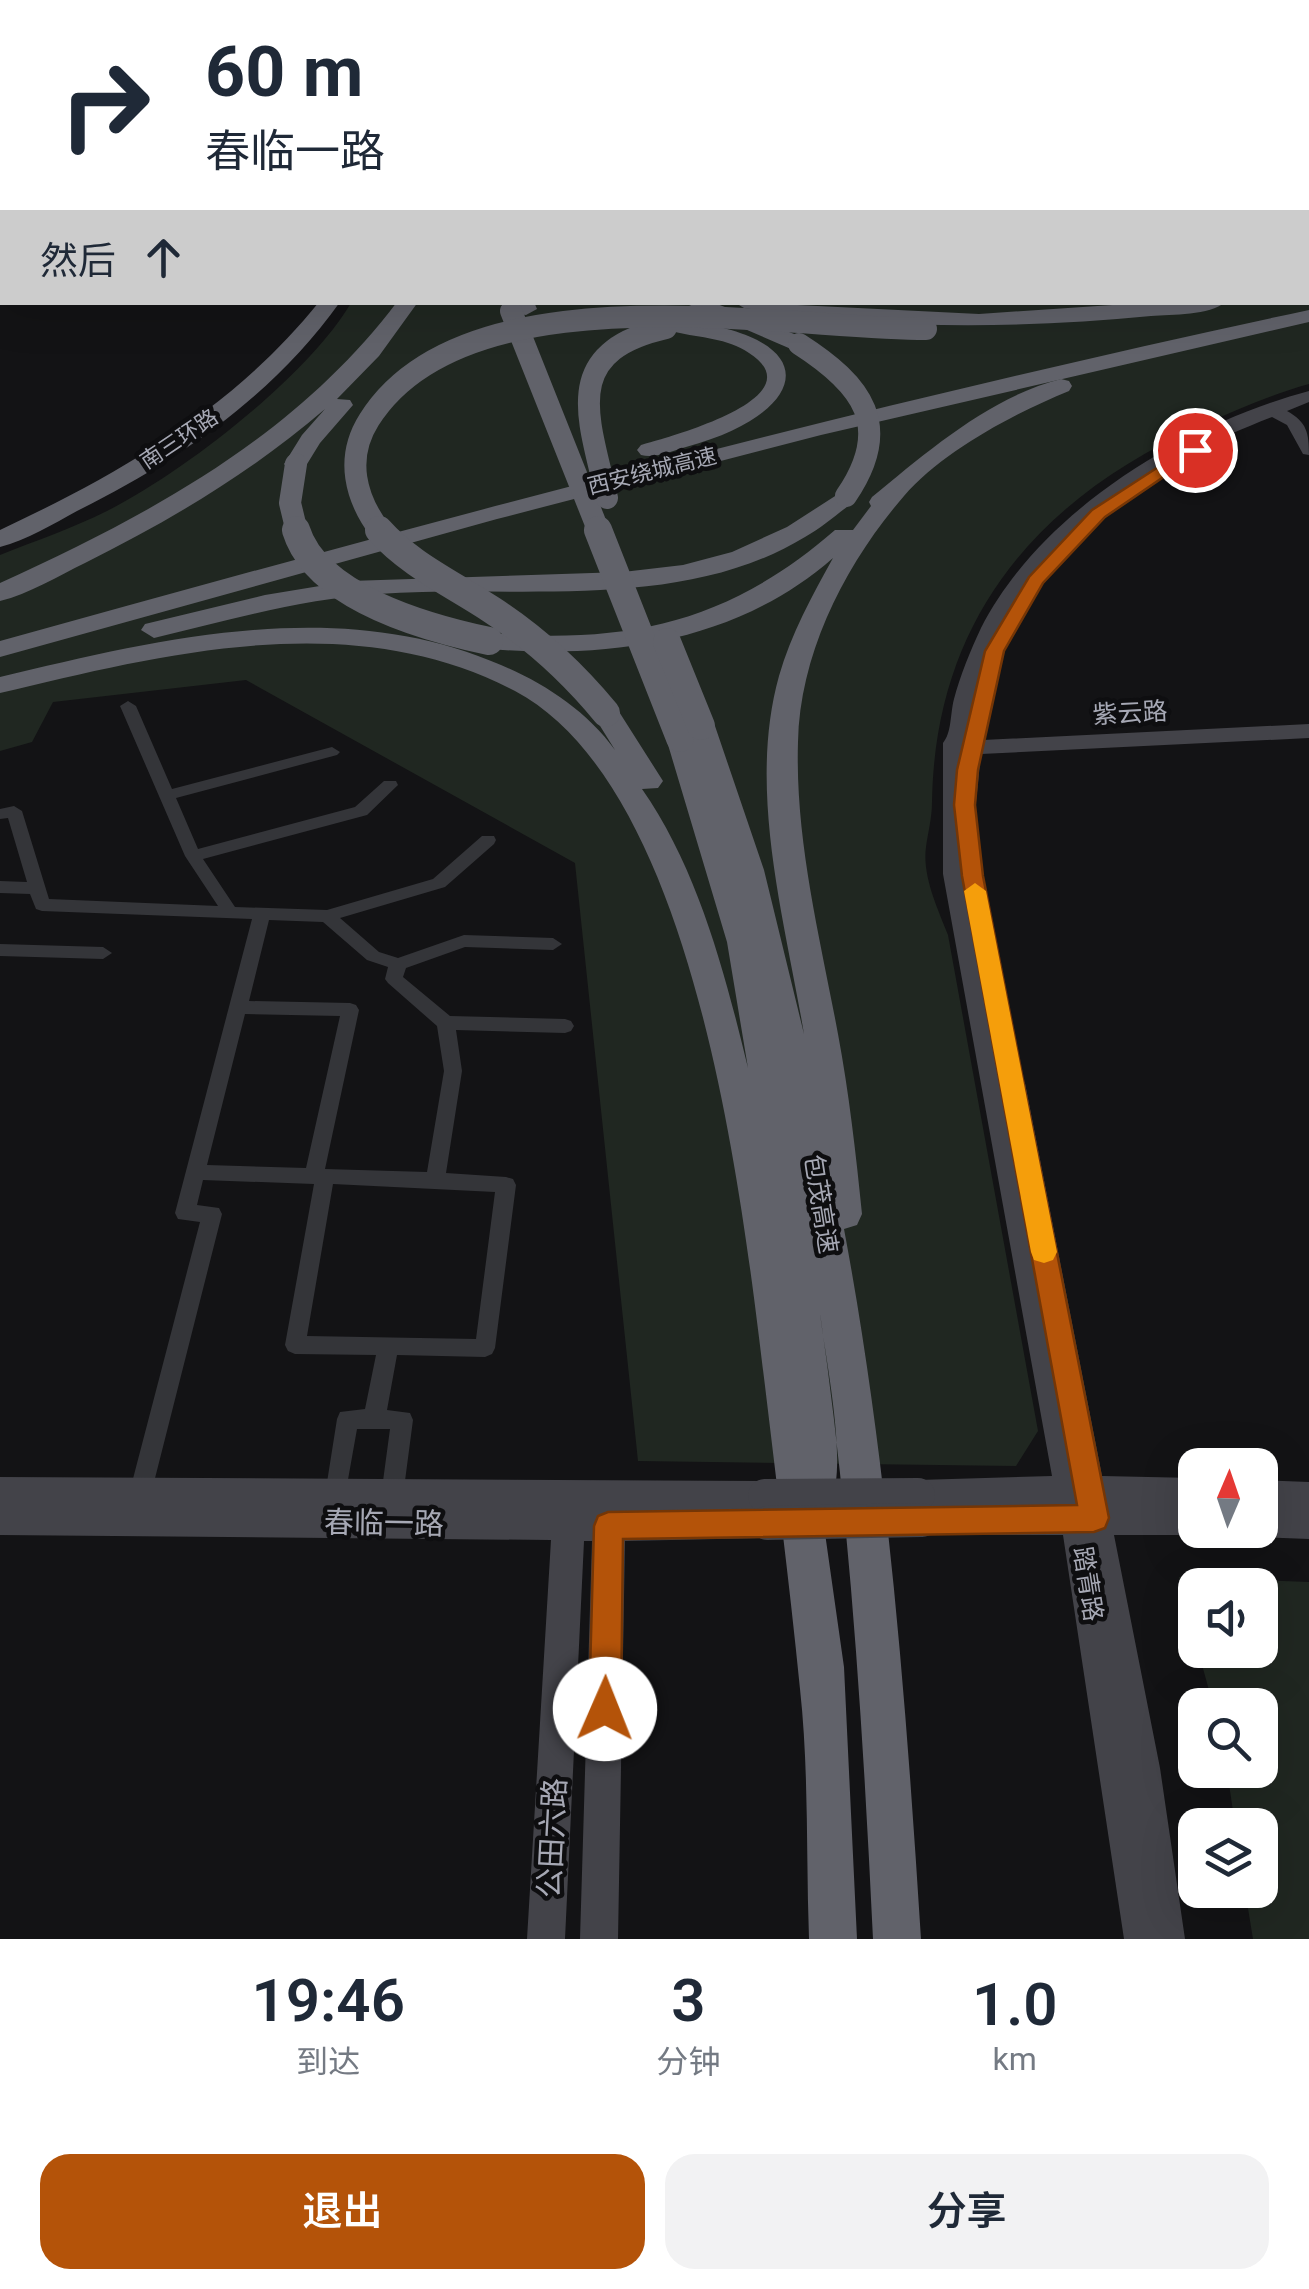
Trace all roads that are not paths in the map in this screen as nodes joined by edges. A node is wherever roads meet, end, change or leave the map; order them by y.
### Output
1 (305, 305) edge
2 (327, 305) edge
3 (406, 305) edge
4 (418, 305) edge
5 (700, 305) edge
6 (768, 305) edge
7 (1177, 305) edge
8 (1203, 305) edge
9 (1289, 305) edge
10 (517, 306) edge
11 (1309, 317) edge
12 (1309, 396) edge
13 (1309, 404) edge
14 (1276, 411) junction
15 (1309, 450) edge
16 (558, 478) junction
17 (896, 490) junction
18 (607, 498) junction
19 (0, 525) edge
20 (0, 539) edge
21 (0, 594) edge
22 (0, 632) edge
23 (0, 648) edge
24 (0, 673) edge
25 (0, 686) edge
26 (128, 706) dead end
27 (1309, 716) edge
28 (1309, 730) edge
29 (691, 732) junction
30 (965, 736) junction
31 (332, 752) dead end
32 (390, 785) dead end
33 (167, 796) junction
34 (0, 814) edge
35 (488, 840) dead end
36 (193, 856) junction
37 (0, 886) edge
38 (37, 888) junction
39 (231, 912) junction
40 (262, 914) junction
41 (327, 916) junction
42 (691, 918) junction
43 (553, 944) dead end
44 (0, 950) edge
45 (104, 953) dead end
46 (398, 964) junction
47 (238, 1007) junction
48 (446, 1023) junction
49 (565, 1026) dead end
50 (196, 1172) junction
51 (319, 1176) junction
52 (435, 1180) junction
53 (388, 1346) junction
54 (374, 1419) junction
55 (0, 1492) edge
56 (140, 1494) junction
57 (336, 1495) junction
58 (1178, 1495) edge
59 (392, 1496) junction
60 (1278, 1496) edge
61 (1309, 1497) edge
62 (1082, 1504) junction
63 (569, 1511) junction
64 (609, 1512) junction
65 (1178, 1518) edge
66 (0, 1520) edge
67 (1278, 1523) edge
68 (1309, 1524) edge
69 (866, 1538) junction
70 (822, 1687) junction
71 (546, 1939) edge
72 (599, 1939) edge
73 (833, 1939) edge
74 (897, 1939) edge
75 (1143, 1939) edge
76 (1166, 1939) edge

1 - 19 highway, 南三环路
2 - 20 highway, 南三环路
3 - 21 highway
4 - 17 highway, bridge
5 - 24 highway, bridge
6 - 7 highway
8 - 42 highway, bridge
9 - 16 highway, 西安绕城高速
10 - 18 highway, bridge
10 - 29 highway, bridge
11 - 17 highway
11 - 23 highway, 西安绕城高速
12 - 14 street, 踏青路
13 - 14 street, 踏青路
14 - 15 street
14 - 30 street, 踏青路
16 - 18 highway, bridge
16 - 22 highway, 西安绕城高速
17 - 69 highway
18 - 29 highway, 包茂高速, bridge
25 - 42 highway
26 - 33 street
27 - 30 street, 紫云路
28 - 30 street, 紫云路
29 - 69 highway, 包茂高速
29 - 70 highway, 包茂高速
30 - 62 street, 踏青路
31 - 33 street
32 - 36 street
33 - 36 street
34 - 38 street
35 - 41 street
36 - 39 street
37 - 38 street
38 - 39 street
39 - 40 street
40 - 41 street
40 - 47 street
41 - 46 street
42 - 70 highway
43 - 46 street
44 - 45 street
46 - 48 street
47 - 50 street
47 - 51 street
48 - 49 street
48 - 52 street
50 - 51 street
50 - 56 street
51 - 52 street
51 - 53 street
52 - 53 street
53 - 54 street
54 - 57 street
54 - 59 street
55 - 56 street, 春临一路
56 - 57 street, 春临一路
57 - 59 street, 春临一路
58 - 62 street
59 - 63 street, 春临一路
60 - 61 street
62 - 64 street, 春临一路, bridge
62 - 65 street
62 - 75 street, 踏青路
62 - 76 street, 踏青路
63 - 64 street, 春临一路
63 - 66 street, 春临一路
63 - 71 street, 公田六路
64 - 72 street, 公田六路
67 - 68 street
69 - 74 highway, 包茂高速
70 - 73 highway, 包茂高速

